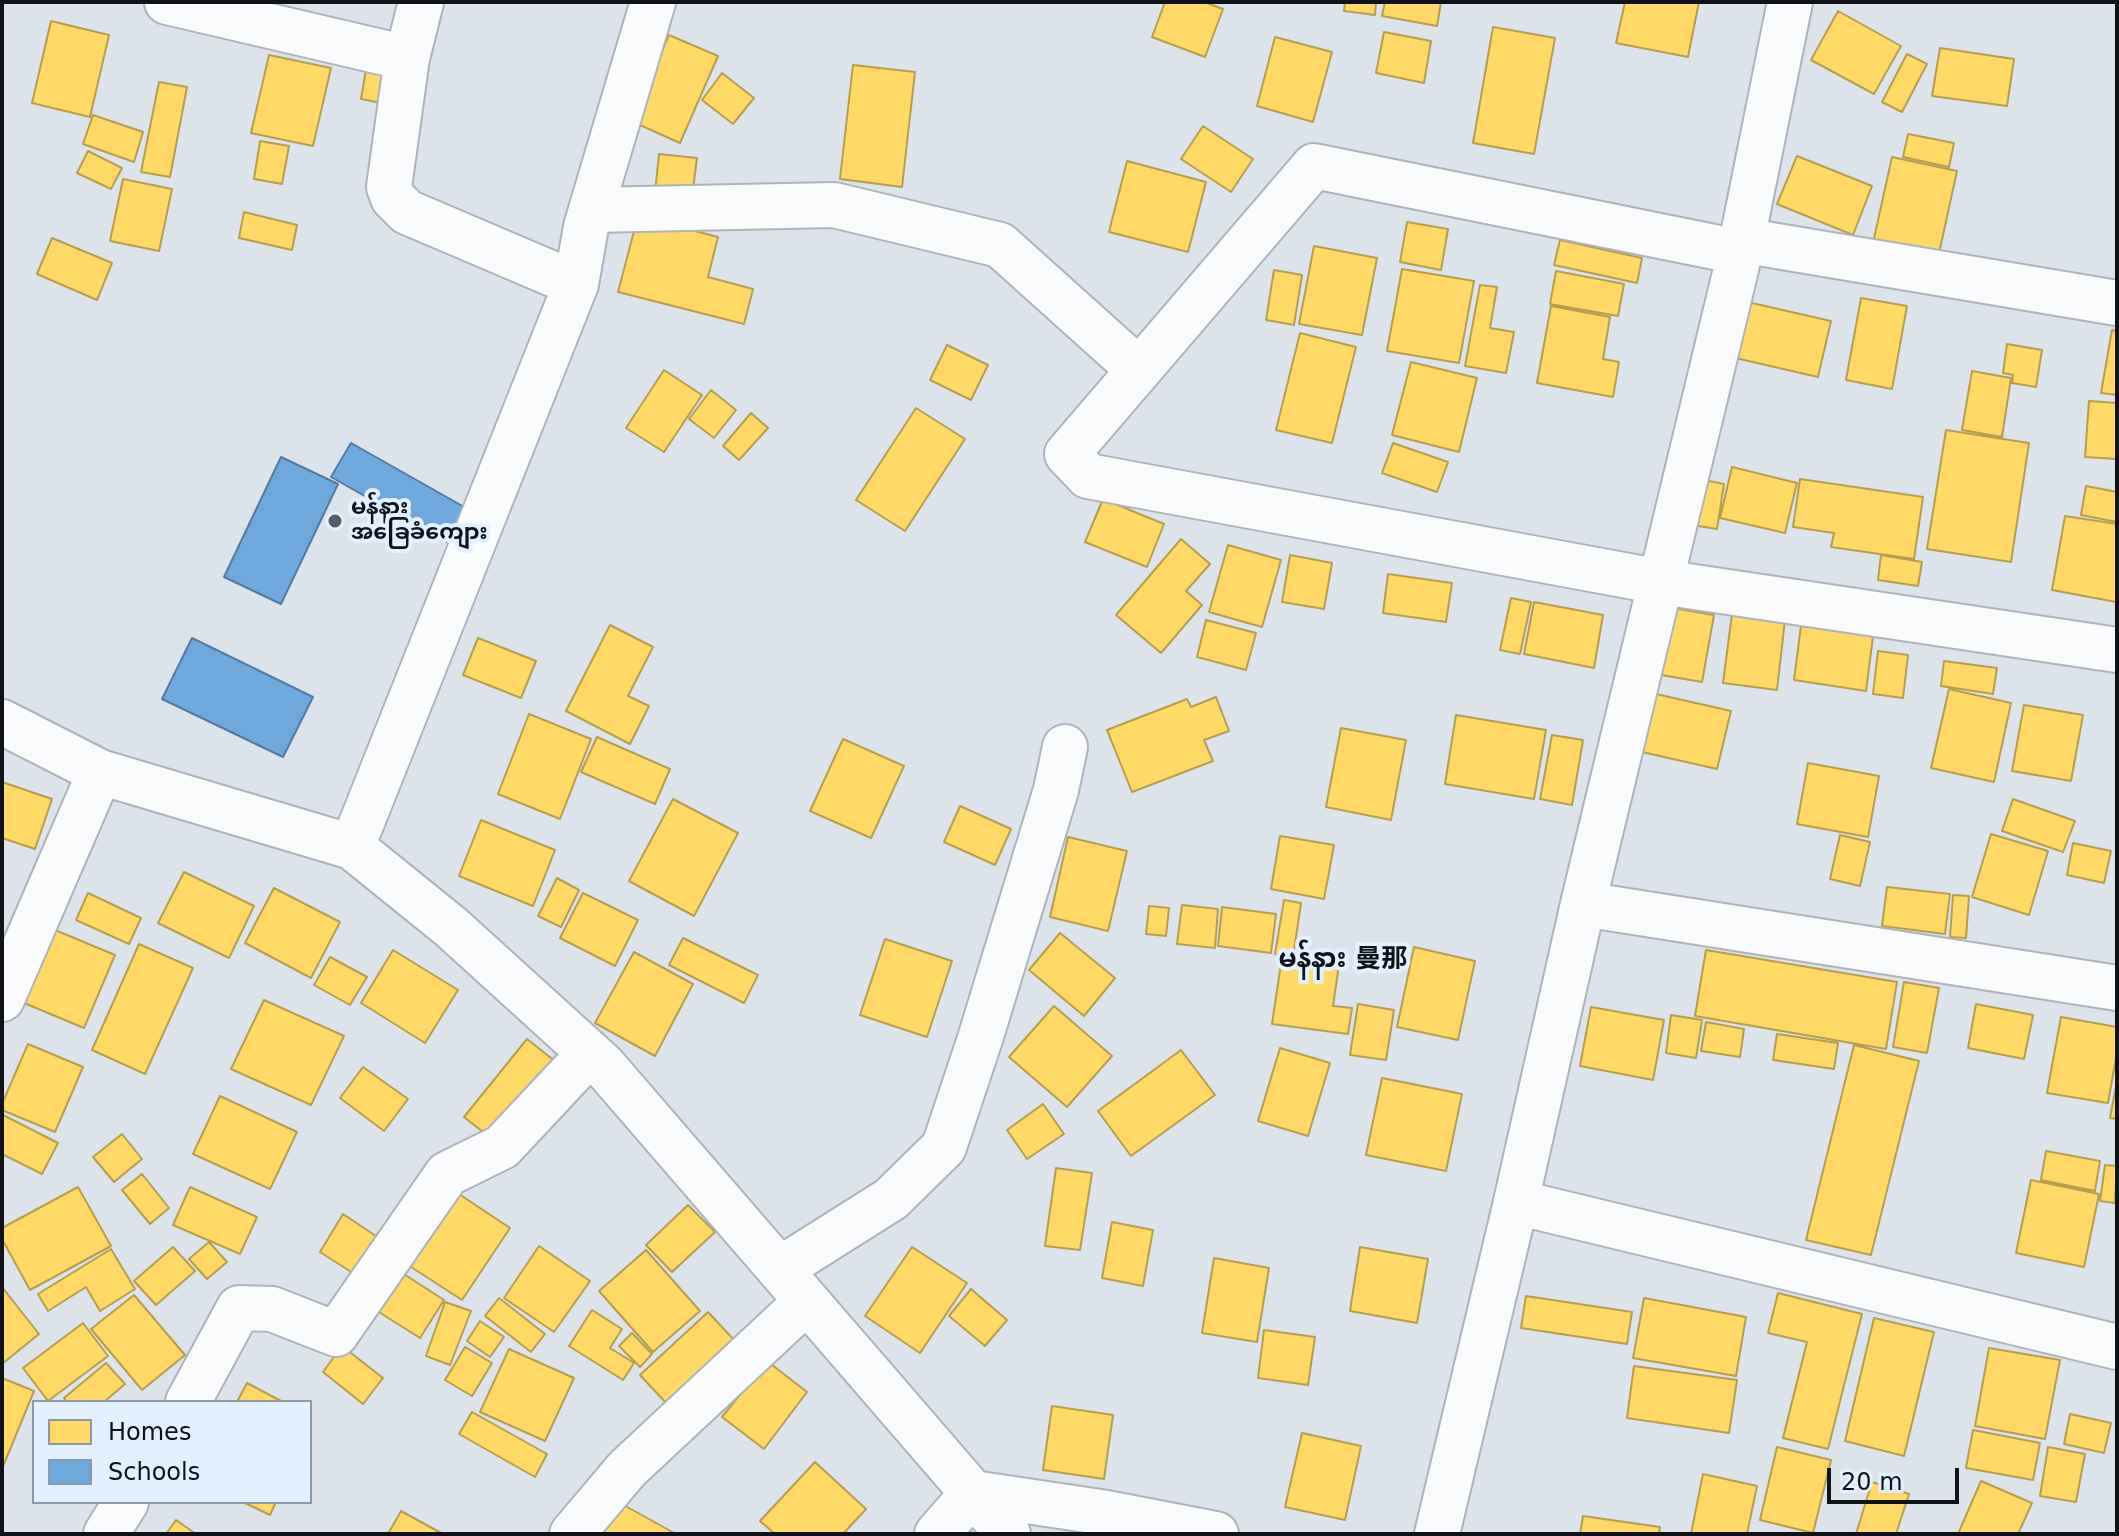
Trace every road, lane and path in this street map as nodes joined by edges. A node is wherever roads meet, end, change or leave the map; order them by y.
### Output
1 (167, 2) edge
2 (421, 2) edge
3 (653, 2) edge
4 (1790, 2) edge
5 (407, 58) junction
6 (591, 210) junction
7 (1740, 246) junction
8 (576, 284) junction
9 (2117, 303) edge
10 (1139, 370) junction
11 (1661, 582) junction
12 (2117, 650) edge
13 (2, 722) edge
14 (1065, 747) dead end
15 (100, 772) junction
16 (352, 847) junction
17 (1583, 904) junction
18 (2117, 988) edge
19 (2, 999) edge
20 (590, 1053) junction
21 (1516, 1202) junction
22 (793, 1285) junction
23 (2117, 1347) edge
24 (189, 1400) edge
25 (973, 1493) junction
26 (125, 1504) edge
27 (106, 1534) edge
28 (572, 1534) edge
29 (937, 1534) edge
30 (1008, 1534) edge
31 (1216, 1534) edge
32 (1437, 1534) edge

1 - 5 street
2 - 5 street
3 - 6 street
4 - 7 street
5 - 8 street
6 - 8 street
6 - 10 street
7 - 9 street
7 - 10 street
7 - 11 street
8 - 16 street
10 - 11 street
11 - 12 street
11 - 17 street
13 - 15 street
14 - 22 street
15 - 16 street
15 - 19 street
16 - 20 street
17 - 18 street
17 - 21 street
20 - 22 street
20 - 24 street
21 - 23 street
21 - 32 street
22 - 25 street
22 - 28 street
25 - 29 street
25 - 30 street
25 - 31 street
26 - 27 street

